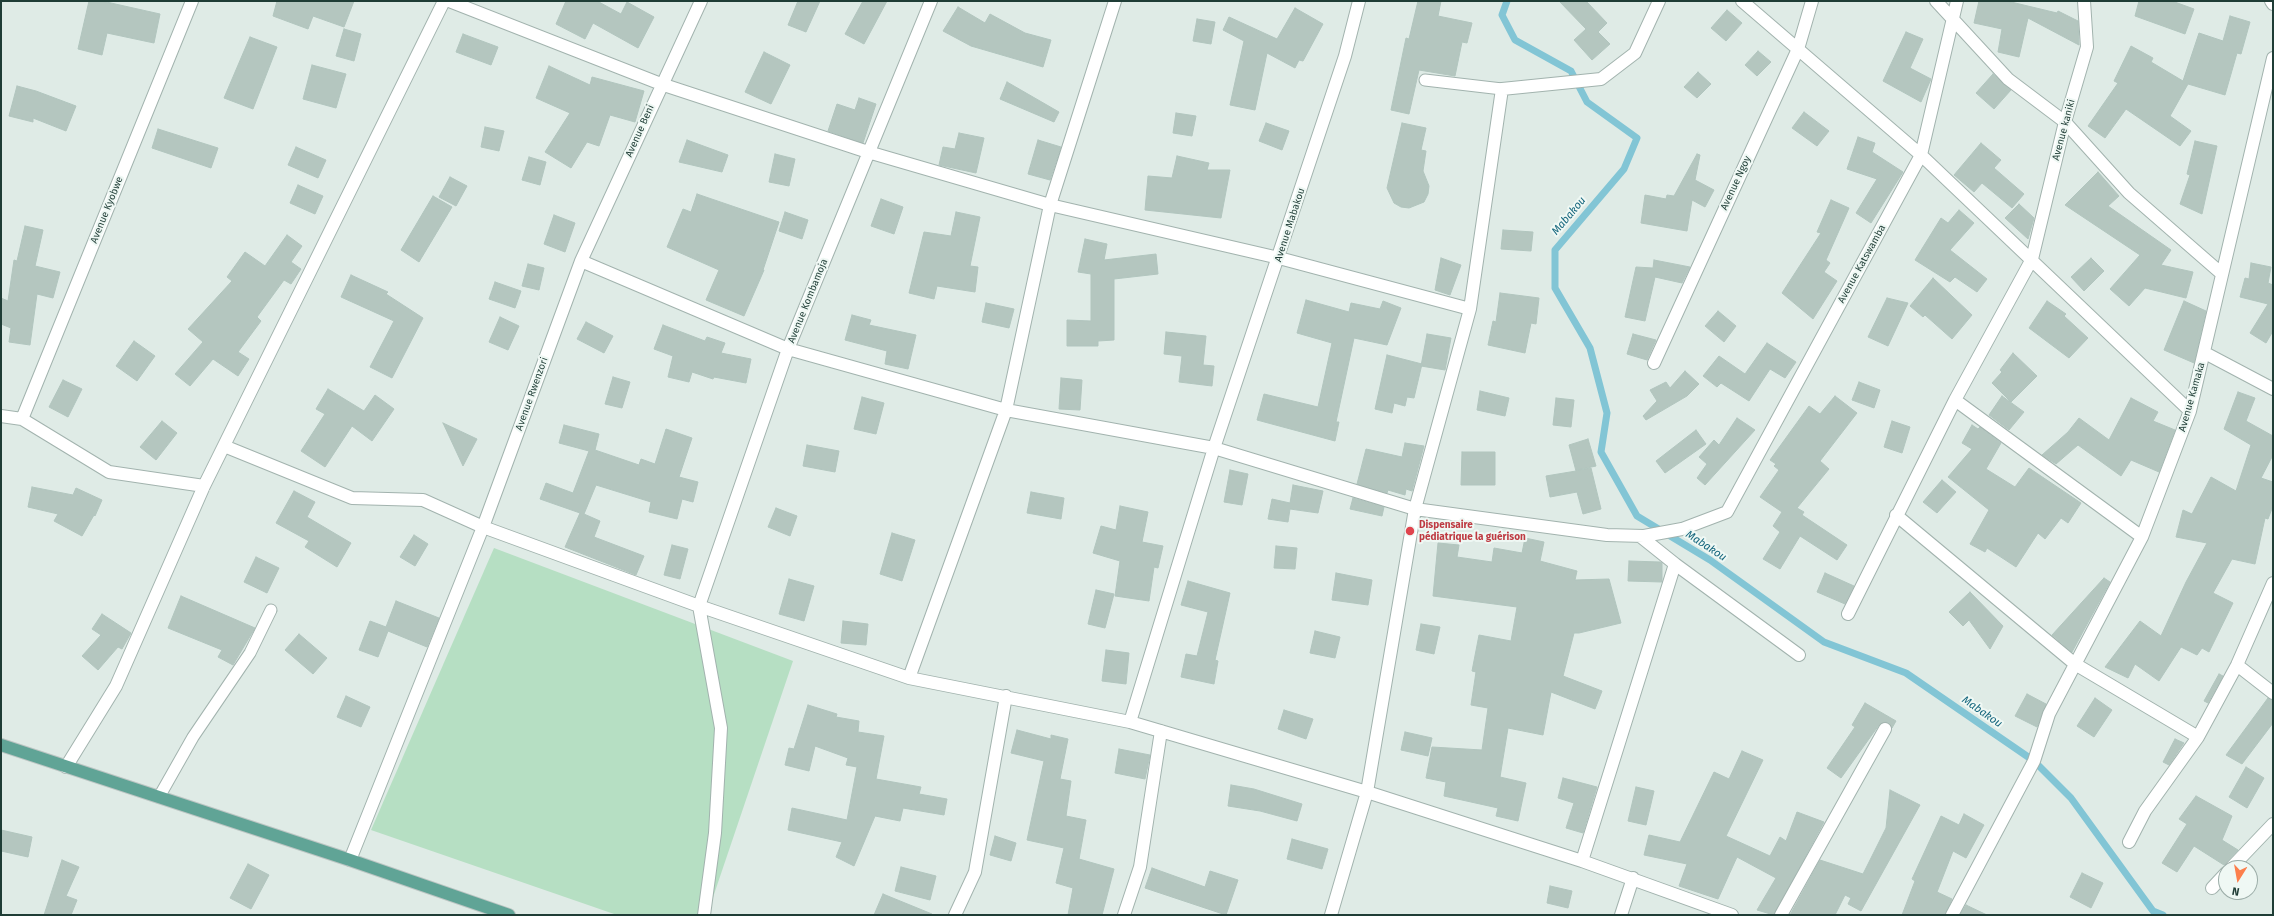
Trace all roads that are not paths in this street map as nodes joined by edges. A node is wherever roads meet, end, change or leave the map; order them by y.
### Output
1 (192, 1) edge
2 (444, 1) edge
3 (449, 1) edge
4 (701, 1) edge
5 (931, 1) edge
6 (1115, 1) edge
7 (1359, 1) edge
8 (1659, 1) edge
9 (1742, 1) edge
10 (1812, 1) edge
11 (1936, 1) edge
12 (1957, 1) edge
13 (2084, 1) edge
14 (2270, 1) edge
15 (2273, 4) edge
16 (1952, 21) junction
17 (1798, 49) junction
18 (2273, 58) edge
19 (1425, 80) dead end
20 (661, 84) junction
21 (1502, 89) junction
22 (2065, 122) junction
23 (868, 152) junction
24 (1921, 155) junction
25 (1050, 205) junction
26 (1279, 258) junction
27 (2032, 259) junction
28 (581, 261) junction
29 (2222, 274) junction
30 (1470, 309) junction
31 (788, 350) junction
32 (2205, 353) junction
33 (1654, 363) dead end
34 (2273, 389) edge
35 (1955, 400) junction
36 (1006, 410) junction
37 (2190, 411) junction
38 (1, 416) edge
39 (22, 419) junction
40 (224, 446) junction
41 (1214, 448) junction
42 (204, 486) junction
43 (1415, 509) junction
44 (1896, 515) junction
45 (483, 527) junction
46 (1642, 536) junction
47 (2142, 536) junction
48 (1675, 564) junction
49 (2273, 583) edge
50 (699, 606) junction
51 (271, 610) dead end
52 (1848, 614) dead end
53 (1799, 655) dead end
54 (2075, 664) junction
55 (2237, 665) junction
56 (910, 678) junction
57 (2273, 693) edge
58 (1006, 696) junction
59 (1130, 722) junction
60 (1885, 729) dead end
61 (1161, 731) junction
62 (2198, 737) junction
63 (1, 745) edge
64 (66, 767) junction
65 (1367, 792) junction
66 (159, 797) junction
67 (2273, 824) edge
68 (2129, 842) dead end
69 (350, 860) junction
70 (2239, 860) edge
71 (1582, 861) junction
72 (1633, 878) junction
73 (2218, 882) edge
74 (2212, 888) dead end
75 (509, 915) edge
76 (704, 915) edge
77 (955, 915) edge
78 (1124, 915) edge
79 (1331, 915) edge
80 (1620, 915) edge
81 (1732, 915) edge
82 (1782, 915) edge
83 (1952, 915) edge

1 - 39 street, Avenue Kyobwe
2 - 40 street
3 - 20 street
4 - 20 street, Avenue Beni
5 - 23 street, Avenue Kombamoja
6 - 25 street
7 - 26 street, Avenue Mabakou
8 - 21 street
9 - 17 street
10 - 17 street, Avenue Ngoy
11 - 16 street
12 - 16 street, Avenue Katswamba
13 - 22 street, Avenue kaniki
14 - 15 street
16 - 22 street
16 - 24 street, Avenue Katswamba
17 - 24 street
17 - 33 street, Avenue Ngoy
18 - 29 street, Avenue Kamaka
19 - 21 lane
20 - 23 street
20 - 28 street, Avenue Beni
21 - 30 street
22 - 27 street, Avenue kaniki
22 - 29 street
23 - 25 street
23 - 31 street, Avenue Kombamoja
24 - 27 street
24 - 46 street, Avenue Katswamba
25 - 26 street
25 - 36 street
26 - 30 street
26 - 41 street, Avenue Mabakou
27 - 35 street, Avenue kaniki
27 - 37 street
28 - 31 street
28 - 45 street, Avenue Rwenzori
29 - 32 street, Avenue Kamaka
30 - 43 street
31 - 36 street
31 - 50 street, Avenue Kombamoja
32 - 34 street
32 - 37 street, Avenue Kamaka
35 - 44 street, Avenue kaniki
35 - 47 street
36 - 41 street
36 - 56 street
37 - 47 street, Avenue Kamaka
38 - 39 street
39 - 42 street
40 - 42 street
40 - 45 street
41 - 43 street
41 - 59 street, Avenue Mabakou
42 - 64 street
43 - 46 street
43 - 65 street
44 - 52 street, Avenue kaniki
44 - 54 street
45 - 50 street
45 - 69 street, Avenue Rwenzori
46 - 48 street
47 - 54 street, Avenue Kamaka
48 - 53 street
48 - 71 street
49 - 55 street
50 - 56 street
50 - 76 street
51 - 66 lane
54 - 62 street
54 - 83 street, Avenue Kamaka
55 - 57 street
55 - 62 street
56 - 58 street
58 - 59 street
58 - 77 street
59 - 61 street
60 - 82 street
61 - 65 street
61 - 78 street
62 - 68 street
63 - 64 main road
64 - 66 main road
65 - 71 street
65 - 79 street
66 - 69 main road
67 - 70 street
69 - 75 main road
71 - 72 street
72 - 80 street
72 - 81 street
73 - 74 street

